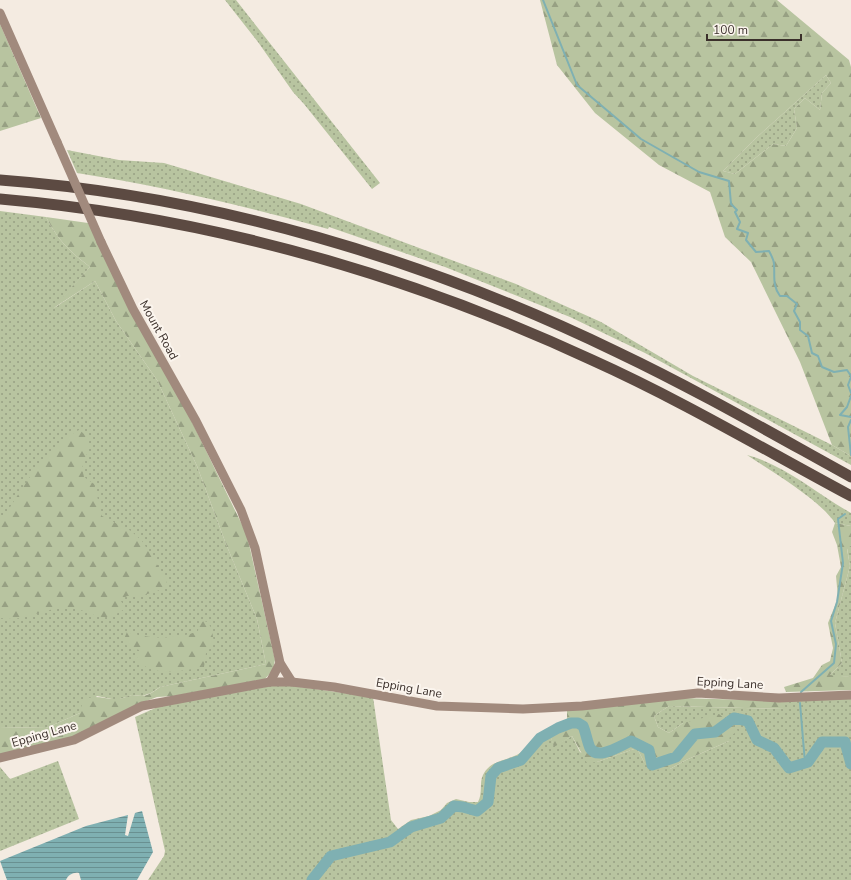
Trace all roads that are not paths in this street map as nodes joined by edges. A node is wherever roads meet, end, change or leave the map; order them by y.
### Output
1 (0, 13) edge
2 (0, 180) edge
3 (0, 199) edge
4 (851, 477) edge
5 (851, 496) edge
6 (280, 663) junction
7 (270, 682) junction
8 (292, 682) junction
9 (851, 695) edge
10 (0, 758) edge

1 - 6 street, Mount Road, bridge
2 - 4 highway
3 - 5 highway
6 - 7 street
6 - 8 street, Mount Road
7 - 8 street, Epping Lane
7 - 10 street, Epping Lane
8 - 9 street, Epping Lane

